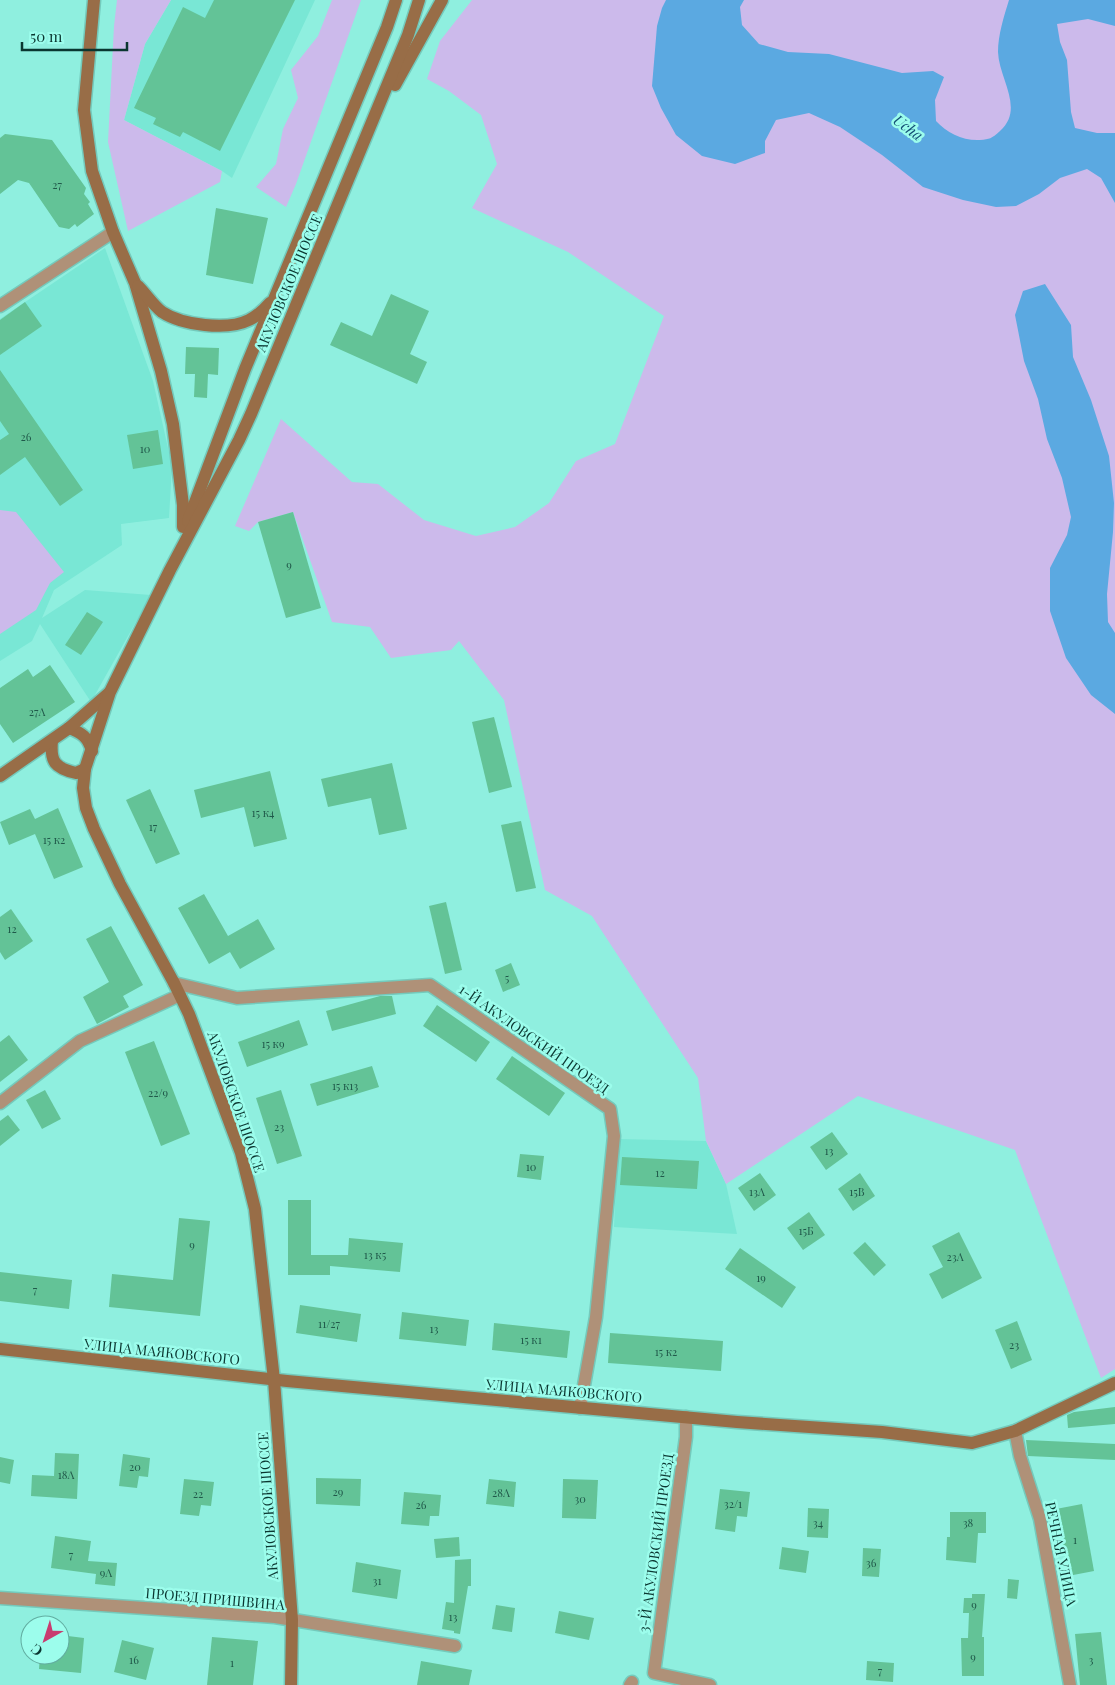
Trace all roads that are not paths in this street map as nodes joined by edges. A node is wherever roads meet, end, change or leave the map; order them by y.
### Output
1 (94, 0) edge
2 (396, 0) edge
3 (419, 0) edge
4 (442, 0) edge
5 (366, 138) junction
6 (112, 232) junction
7 (135, 282) junction
8 (276, 296) junction
9 (0, 306) edge
10 (178, 549) junction
11 (170, 570) junction
12 (110, 692) junction
13 (69, 728) junction
14 (52, 741) junction
15 (92, 751) junction
16 (84, 769) junction
17 (0, 776) edge
18 (174, 983) junction
19 (180, 995) junction
20 (0, 1103) edge
21 (0, 1348) edge
22 (274, 1380) junction
23 (1115, 1383) edge
24 (580, 1408) junction
25 (686, 1417) junction
26 (1015, 1431) junction
27 (0, 1598) edge
28 (292, 1620) junction
29 (455, 1646) dead end
30 (291, 1685) edge
31 (710, 1685) edge
32 (1070, 1685) edge

1 - 6 street
2 - 8 street, АКУЛОВСКОЕ ШОССЕ
3 - 5 street, АКУЛОВСКОЕ ШОССЕ
4 - 5 street
5 - 11 street, АКУЛОВСКОЕ ШОССЕ
6 - 7 street
6 - 9 street
7 - 8 street
7 - 10 street
8 - 10 street, АКУЛОВСКОЕ ШОССЕ
10 - 11 street, АКУЛОВСКОЕ ШОССЕ
11 - 12 street, АКУЛОВСКОЕ ШОССЕ
12 - 13 street
12 - 15 street, АКУЛОВСКОЕ ШОССЕ
13 - 14 street
13 - 15 street
14 - 16 street
14 - 17 street
15 - 16 street, АКУЛОВСКОЕ ШОССЕ
16 - 18 street, АКУЛОВСКОЕ ШОССЕ
18 - 19 street, АКУЛОВСКОЕ ШОССЕ
18 - 24 street, 1-Й АКУЛОВСКИЙ ПРОЕЗД
19 - 20 street
19 - 22 street, АКУЛОВСКОЕ ШОССЕ
21 - 22 street, УЛИЦА МАЯКОВСКОГО
22 - 24 street, УЛИЦА МАЯКОВСКОГО
22 - 28 street, АКУЛОВСКОЕ ШОССЕ
23 - 26 street, УЛИЦА МАЯКОВСКОГО
24 - 25 street, УЛИЦА МАЯКОВСКОГО
25 - 26 street, УЛИЦА МАЯКОВСКОГО
25 - 31 street, 3-Й АКУЛОВСКИЙ ПРОЕЗД
26 - 32 street, РЕЧНАЯ УЛИЦА
27 - 28 street, ПРОЕЗД ПРИШВИНА
28 - 29 street, ПРОЕЗД ПРИШВИНА
28 - 30 street, АКУЛОВСКОЕ ШОССЕ

